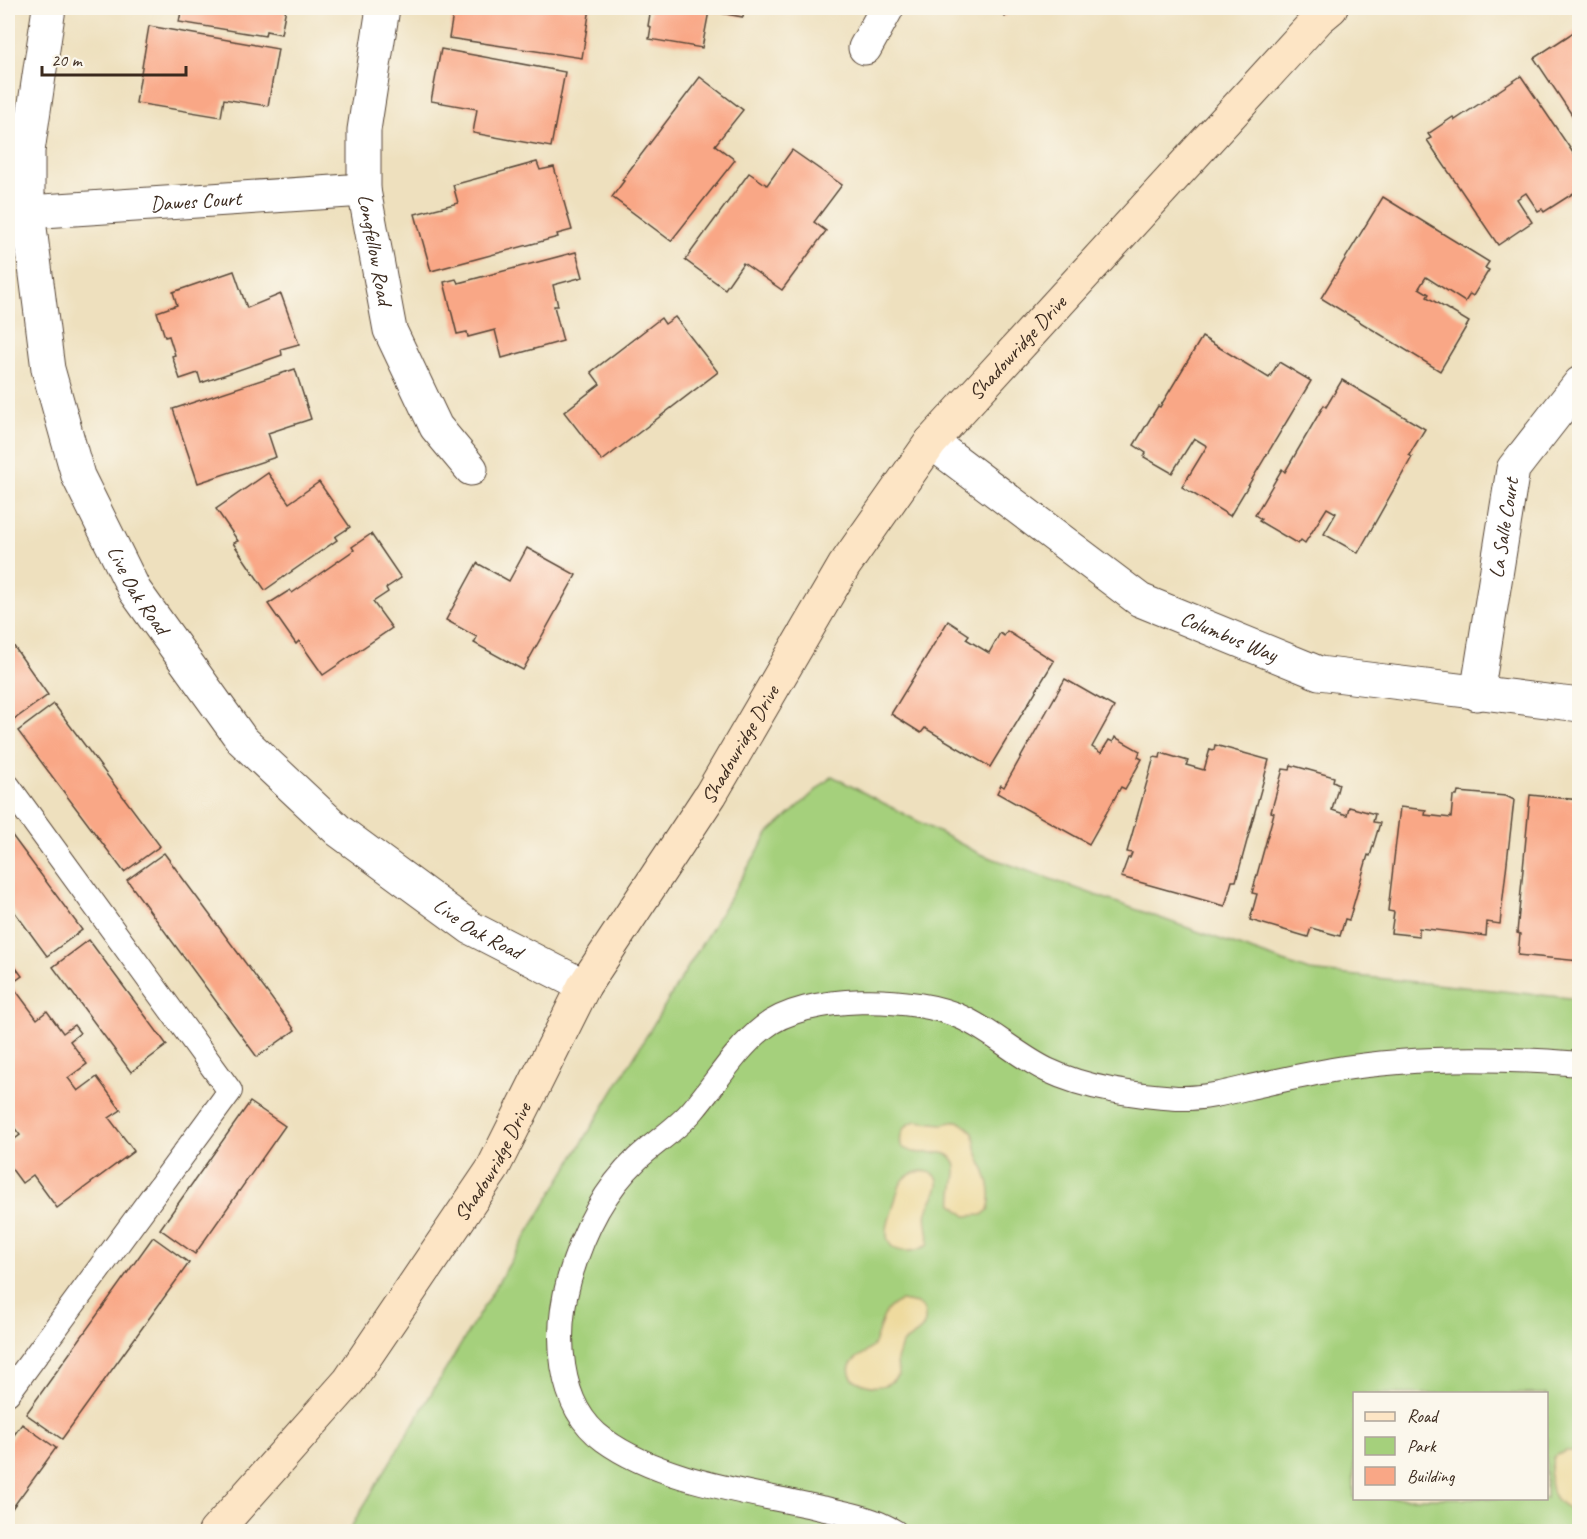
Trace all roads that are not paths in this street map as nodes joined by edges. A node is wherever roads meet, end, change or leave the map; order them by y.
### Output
1 (49, 8) edge
2 (383, 8) edge
3 (887, 8) edge
4 (1331, 8) edge
5 (865, 48) dead end
6 (364, 190) junction
7 (28, 212) junction
8 (1580, 383) edge
9 (931, 442) junction
10 (471, 469) dead end
11 (1477, 694) junction
12 (1580, 705) edge
13 (8, 786) edge
14 (584, 986) junction
15 (1580, 1064) edge
16 (8, 1393) edge
17 (215, 1532) edge
18 (895, 1532) edge

1 - 7 street, Live Oak Road
2 - 6 street, Longfellow Road
3 - 5 street
4 - 9 main road, Shadowridge Drive
6 - 7 street, Dawes Court
6 - 10 street, Longfellow Road
7 - 14 street, Live Oak Road
8 - 11 street, La Salle Court
9 - 11 street, Columbus Way
9 - 14 main road, Shadowridge Drive
11 - 12 street, Columbus Way
13 - 16 lane
14 - 17 main road, Shadowridge Drive
15 - 18 lane

